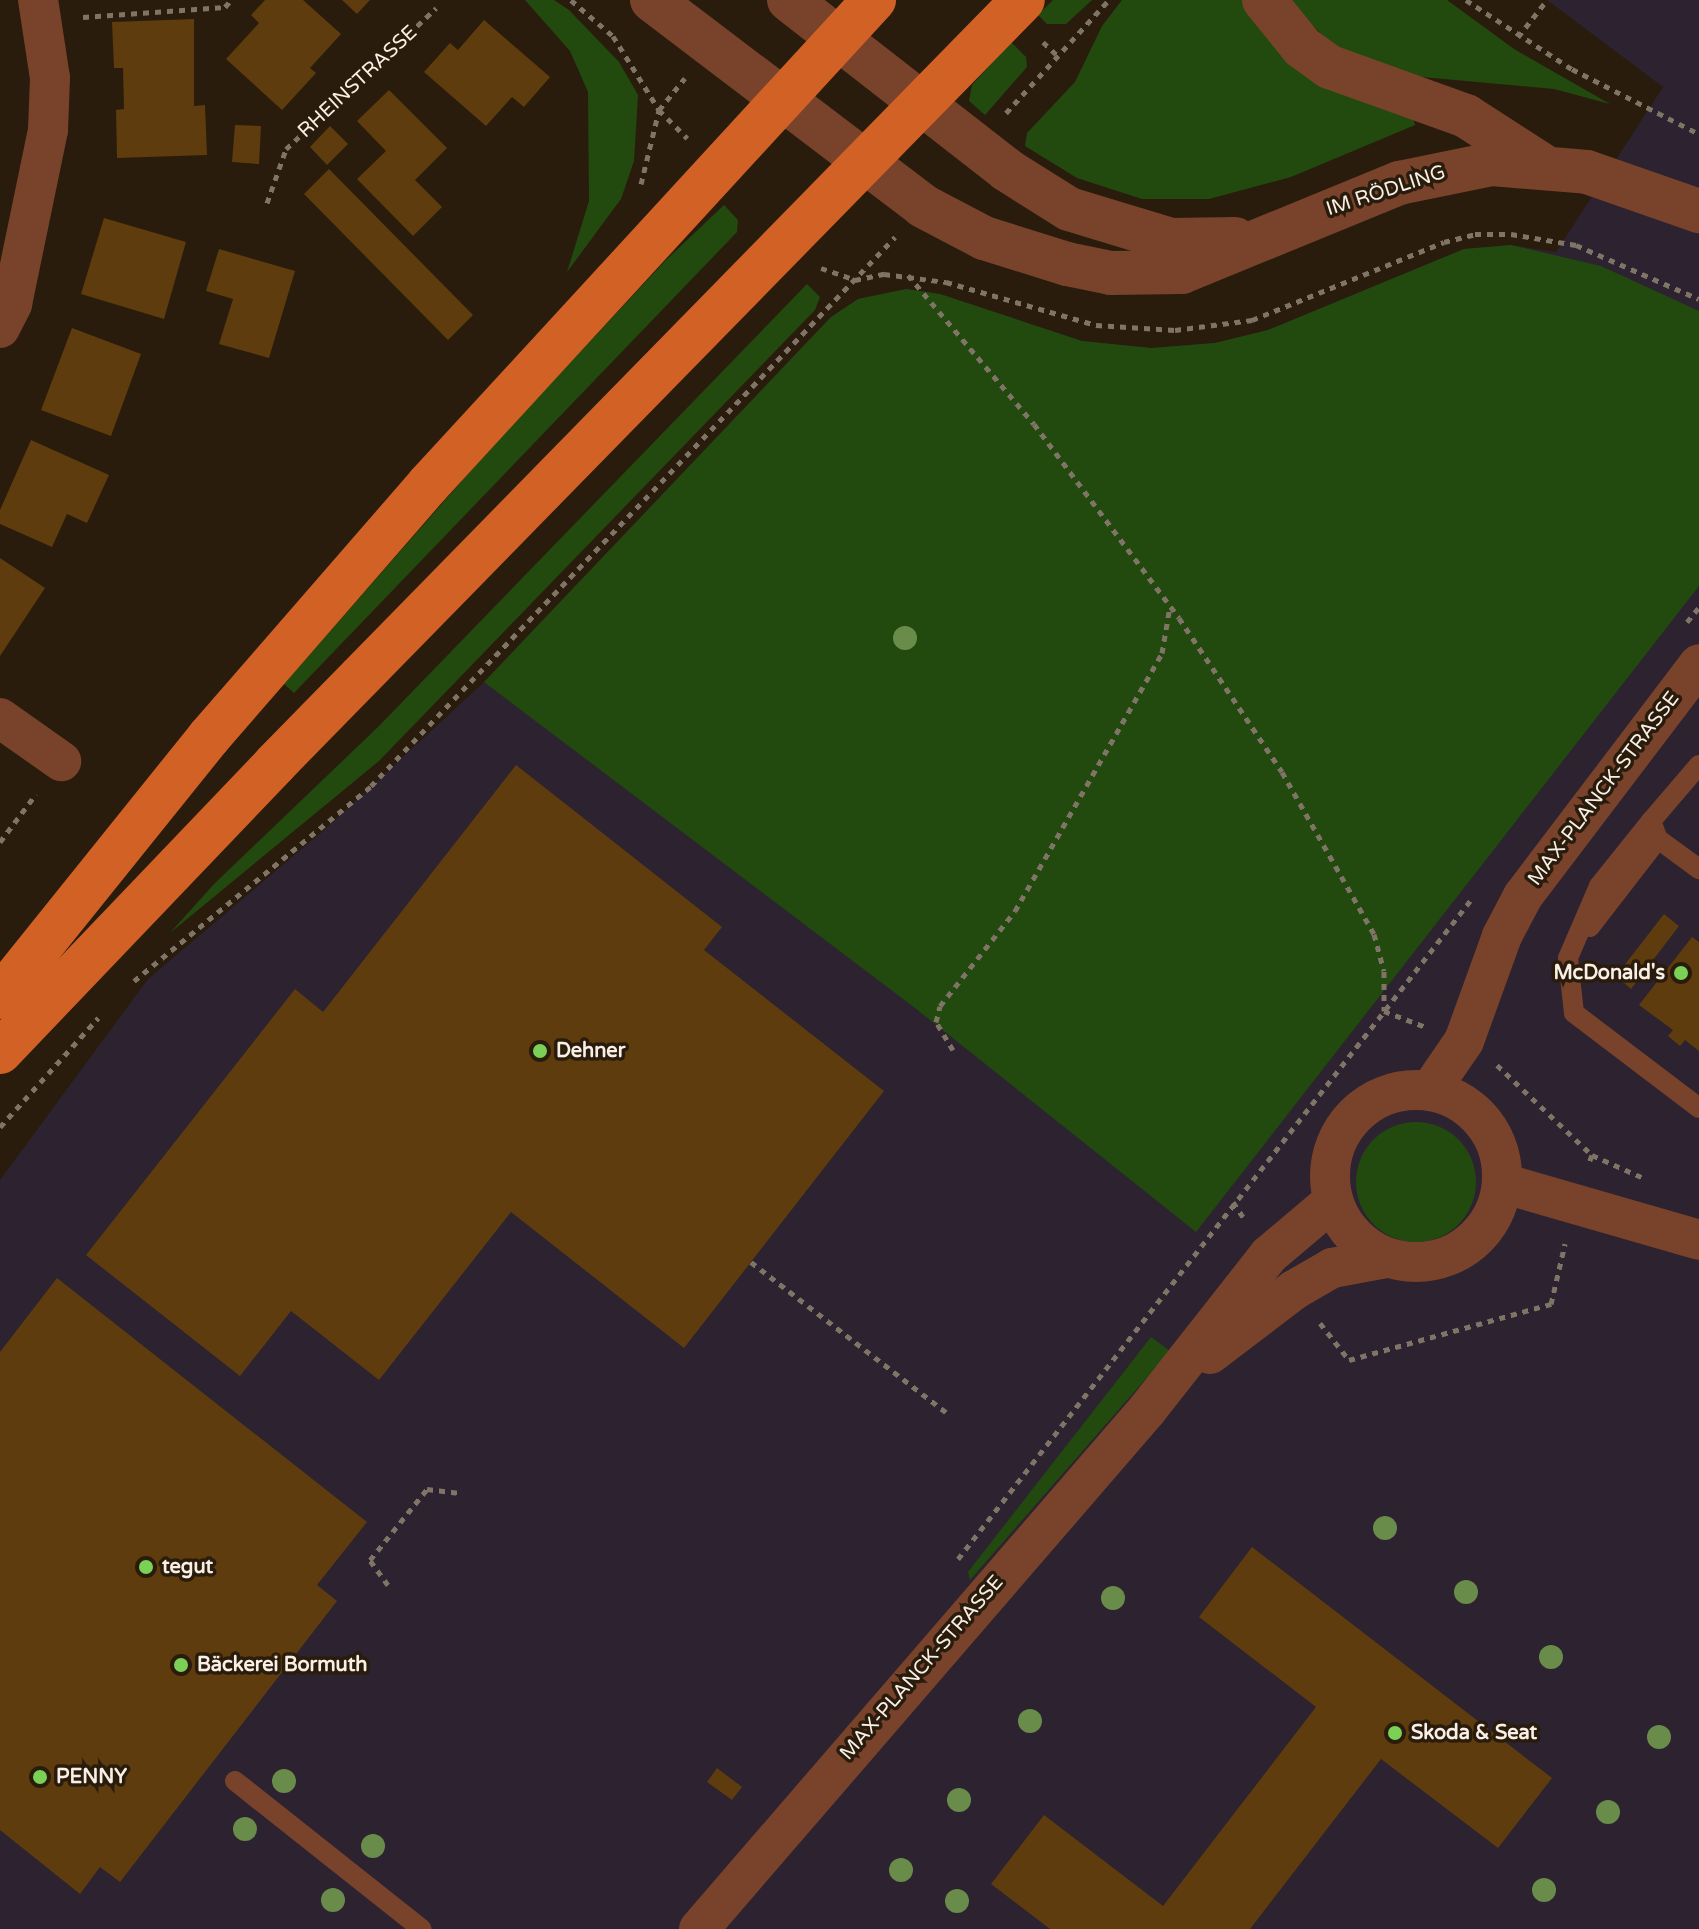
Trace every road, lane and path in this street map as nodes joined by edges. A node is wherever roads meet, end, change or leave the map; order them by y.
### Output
1 (231, 0) edge
2 (571, 0) edge
3 (652, 0) edge
4 (789, 0) edge
5 (874, 0) edge
6 (1023, 0) edge
7 (1109, 0) edge
8 (1264, 0) edge
9 (1466, 0) edge
10 (1547, 0) edge
11 (436, 8) dead end
12 (41, 10) edge
13 (1518, 37) junction
14 (839, 38) junction
15 (1057, 55) dead end
16 (780, 100) junction
17 (922, 104) junction
18 (659, 110) dead end
19 (1699, 134) edge
20 (863, 164) junction
21 (1542, 165) junction
22 (267, 203) dead end
23 (1699, 211) edge
24 (1262, 235) junction
25 (1603, 254) dead end
26 (908, 275) dead end
27 (1699, 299) edge
28 (0, 328) edge
29 (792, 343) dead end
30 (1170, 605) junction
31 (1699, 607) edge
32 (1690, 648) edge
33 (0, 718) edge
34 (61, 761) joint
35 (1699, 765) edge
36 (1654, 830) junction
37 (0, 842) edge
38 (1699, 869) edge
39 (1480, 888) dead end
40 (125, 987) dead end
41 (0, 997) edge
42 (104, 1010) dead end
43 (1384, 1011) junction
44 (1464, 1041) junction
45 (953, 1050) dead end
46 (0, 1052) edge
47 (1431, 1089) junction
48 (1699, 1108) edge
49 (0, 1127) edge
50 (1502, 1183) junction
51 (1333, 1201) junction
52 (1233, 1202) junction
53 (1573, 1207) junction
54 (1699, 1240) edge
55 (1269, 1255) junction
56 (1386, 1258) junction
57 (751, 1262) dead end
58 (1294, 1290) junction
59 (1147, 1410) junction
60 (947, 1413) dead end
61 (460, 1493) dead end
62 (947, 1573) dead end
63 (388, 1585) dead end
64 (235, 1781) dead end
65 (422, 1929) edge
66 (699, 1929) edge

1 - 12 path
2 - 18 path
3 - 16 street, IM RÖDLING
4 - 14 street, IM RÖDLING
5 - 14 main road
6 - 17 main road
7 - 15 path
8 - 21 street
9 - 13 path
10 - 13 path
11 - 22 path, RHEINSTRASSE
12 - 28 street
13 - 19 path
14 - 16 main road
14 - 17 street, IM RÖDLING
16 - 20 street, IM RÖDLING
16 - 41 main road
17 - 20 main road
17 - 24 street, IM RÖDLING
20 - 24 street, IM RÖDLING
20 - 46 main road
21 - 23 street, IM RÖDLING
21 - 24 street, IM RÖDLING
25 - 27 path
26 - 30 path
29 - 40 path
30 - 43 path
30 - 45 path
31 - 32 path
32 - 44 street, MAX-PLANCK-STRASSE
33 - 34 street
34 - 37 path
35 - 36 lane
36 - 38 lane
36 - 48 lane
39 - 43 path
42 - 49 path
43 - 44 path
43 - 52 path
44 - 47 street, MAX-PLANCK-STRASSE
44 - 53 path
47 - 50 street
47 - 51 street
50 - 53 street
50 - 56 street
51 - 55 street, MAX-PLANCK-STRASSE
51 - 56 street
52 - 55 path
52 - 62 path
53 - 54 street
53 - 58 path
55 - 59 street, MAX-PLANCK-STRASSE
56 - 58 street, MAX-PLANCK-STRASSE
57 - 60 path
58 - 59 street, MAX-PLANCK-STRASSE
59 - 66 street, MAX-PLANCK-STRASSE
61 - 63 path
64 - 65 lane

